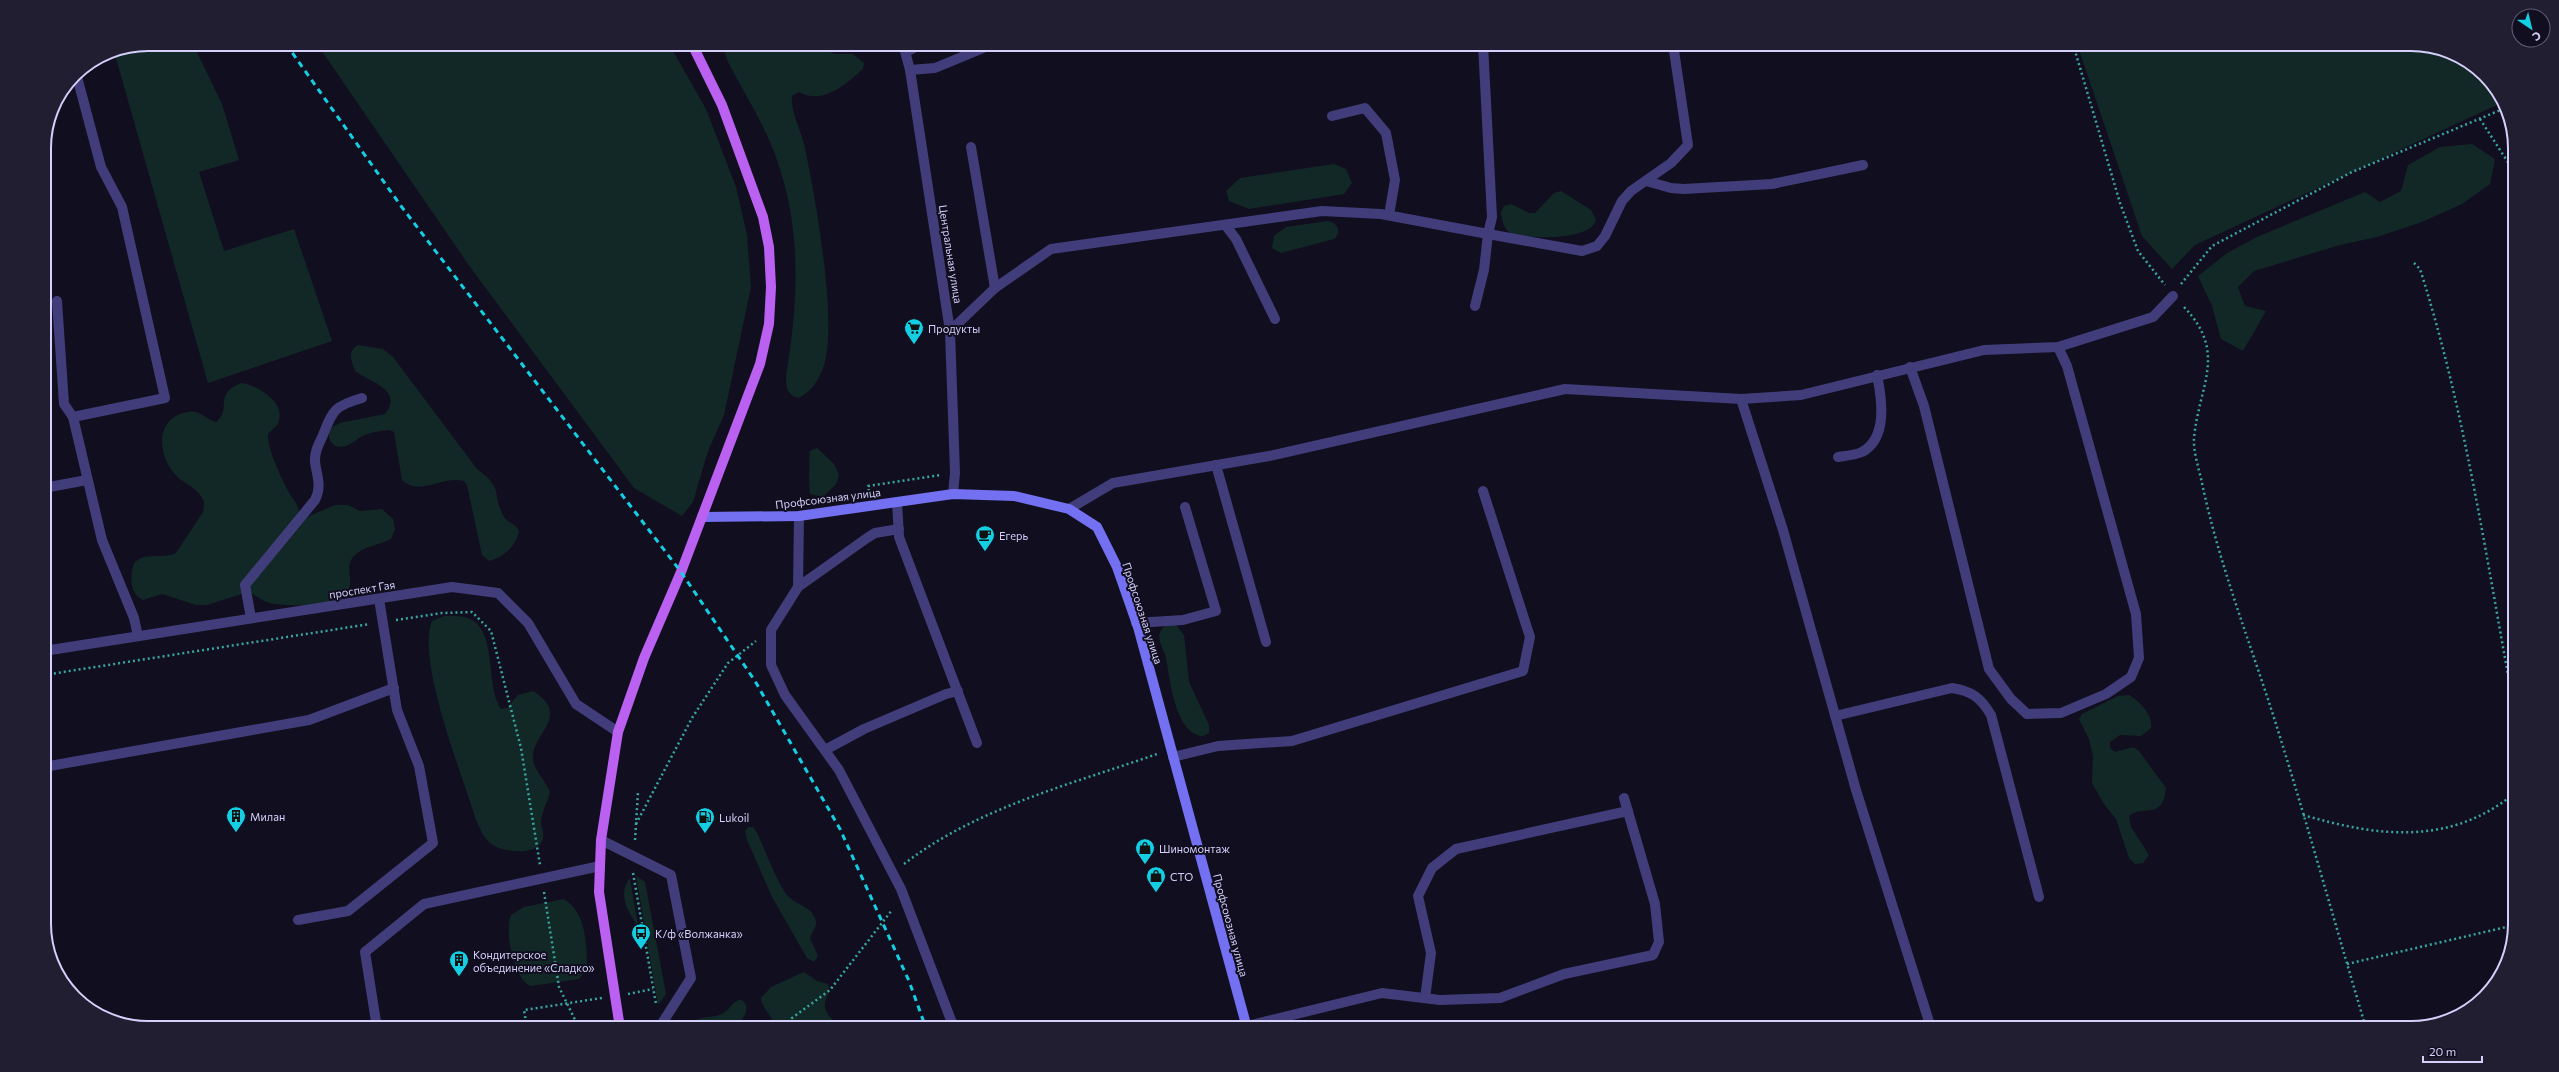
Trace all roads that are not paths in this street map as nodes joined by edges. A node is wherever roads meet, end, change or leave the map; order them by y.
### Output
1 (695, 51) edge
2 (906, 51) edge
3 (976, 51) edge
4 (1483, 51) edge
5 (1674, 51) edge
6 (910, 70) junction
7 (78, 80) edge
8 (1332, 116) dead end
9 (971, 147) dead end
10 (1863, 165) dead end
11 (1646, 180) junction
12 (1389, 216) junction
13 (1226, 226) junction
14 (1488, 234) junction
15 (995, 288) junction
16 (2173, 296) road end
17 (58, 301) dead end
18 (1475, 306) dead end
19 (1275, 319) dead end
20 (950, 331) junction
21 (2058, 347) junction
22 (1910, 367) junction
23 (1877, 375) junction
24 (362, 398) dead end
25 (1741, 399) junction
26 (73, 417) junction
27 (1838, 457) dead end
28 (1216, 465) junction
29 (87, 480) junction
30 (51, 487) edge
31 (1483, 491) dead end
32 (953, 494) junction
33 (897, 502) junction
34 (1186, 507) dead end
35 (1069, 509) junction
36 (799, 516) junction
37 (702, 517) junction
38 (899, 528) junction
39 (798, 587) junction
40 (380, 599) junction
41 (251, 618) junction
42 (1136, 623) junction
43 (138, 636) junction
44 (1266, 642) dead end
45 (51, 650) edge
46 (394, 688) junction
47 (958, 691) junction
48 (1835, 716) junction
49 (618, 732) junction
50 (977, 743) dead end
51 (825, 750) junction
52 (1172, 753) junction
53 (51, 766) edge
54 (1624, 798) dead end
55 (1628, 811) junction
56 (601, 840) junction
57 (600, 866) junction
58 (2039, 896) dead end
59 (298, 920) dead end
60 (1425, 998) junction
61 (376, 1021) edge
62 (619, 1021) edge
63 (664, 1021) edge
64 (951, 1021) edge
65 (1245, 1021) edge
66 (1271, 1021) edge
67 (1929, 1021) edge

1 - 37 main road
2 - 6 street, Центральная улица
3 - 6 street
4 - 14 street
5 - 11 street
6 - 20 street, Центральная улица
7 - 26 street
8 - 12 street
9 - 15 street
10 - 11 street
11 - 14 street
12 - 13 street
12 - 14 street
13 - 15 street
13 - 19 street
14 - 18 street
15 - 20 street
16 - 21 street
17 - 26 street
20 - 32 street, Центральная улица
21 - 22 street
21 - 22 street
22 - 23 street
23 - 25 street
23 - 27 street
24 - 41 street
25 - 28 street
25 - 48 street
26 - 29 street
28 - 35 street
28 - 44 street
29 - 30 street
29 - 43 street
31 - 52 street
32 - 33 street, Профсоюзная улица
32 - 35 street, Профсоюзная улица
33 - 36 street, Профсоюзная улица
33 - 38 street
34 - 42 street
35 - 42 street, Профсоюзная улица
36 - 37 street, Профсоюзная улица
36 - 39 street
37 - 49 main road
38 - 39 street
38 - 47 street
39 - 51 street
40 - 41 street, проспект Гая
40 - 46 street
40 - 49 street, проспект Гая
41 - 43 street, проспект Гая
42 - 52 street, Профсоюзная улица
43 - 45 street, проспект Гая
46 - 53 street
46 - 59 street
47 - 50 street
47 - 51 street
48 - 58 street
48 - 67 street
49 - 56 main road
51 - 64 street
52 - 65 street, Профсоюзная улица
54 - 55 street
55 - 60 street
55 - 60 street
56 - 57 main road
56 - 63 street
57 - 61 street
57 - 62 main road
60 - 66 street

